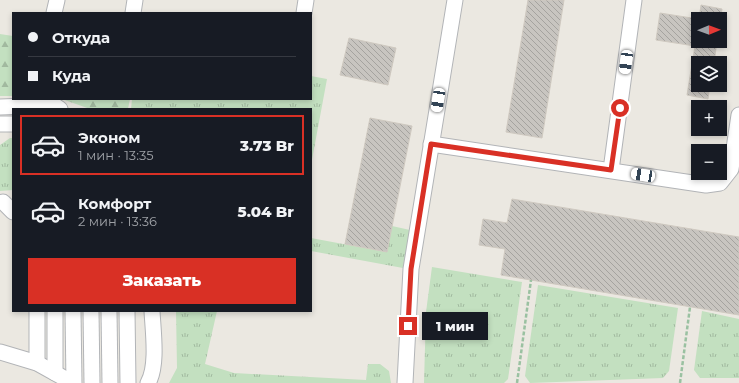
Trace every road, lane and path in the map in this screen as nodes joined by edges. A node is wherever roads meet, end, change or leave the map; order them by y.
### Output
1 (57, 0) edge
2 (136, 0) edge
3 (306, 0) edge
4 (455, 0) edge
5 (634, 0) edge
6 (54, 12) edge
7 (133, 12) edge
8 (304, 12) edge
9 (0, 107) edge
10 (58, 108) edge
11 (739, 115) edge
12 (0, 124) edge
13 (12, 124) edge
14 (431, 144) junction
15 (611, 170) junction
16 (531, 280) dead end
17 (690, 307) dead end
18 (37, 312) edge
19 (55, 312) edge
20 (73, 312) edge
21 (91, 312) edge
22 (109, 312) edge
23 (127, 312) edge
24 (152, 312) edge
25 (0, 352) edge
26 (37, 362) junction
27 (55, 373) junction
28 (73, 383) edge
29 (92, 383) edge
30 (110, 383) edge
31 (128, 383) edge
32 (148, 383) edge
33 (405, 383) edge
34 (517, 383) edge
35 (680, 383) edge

1 - 6 lane
2 - 7 lane
3 - 8 lane
4 - 14 lane
5 - 15 lane
9 - 10 lane
11 - 15 lane
12 - 13 lane
14 - 15 lane
14 - 33 lane
16 - 34 path
17 - 35 path
18 - 26 lane
19 - 27 lane
20 - 28 lane
21 - 29 lane
22 - 30 lane
23 - 31 lane
24 - 32 lane
25 - 26 lane
26 - 27 lane
27 - 28 lane

